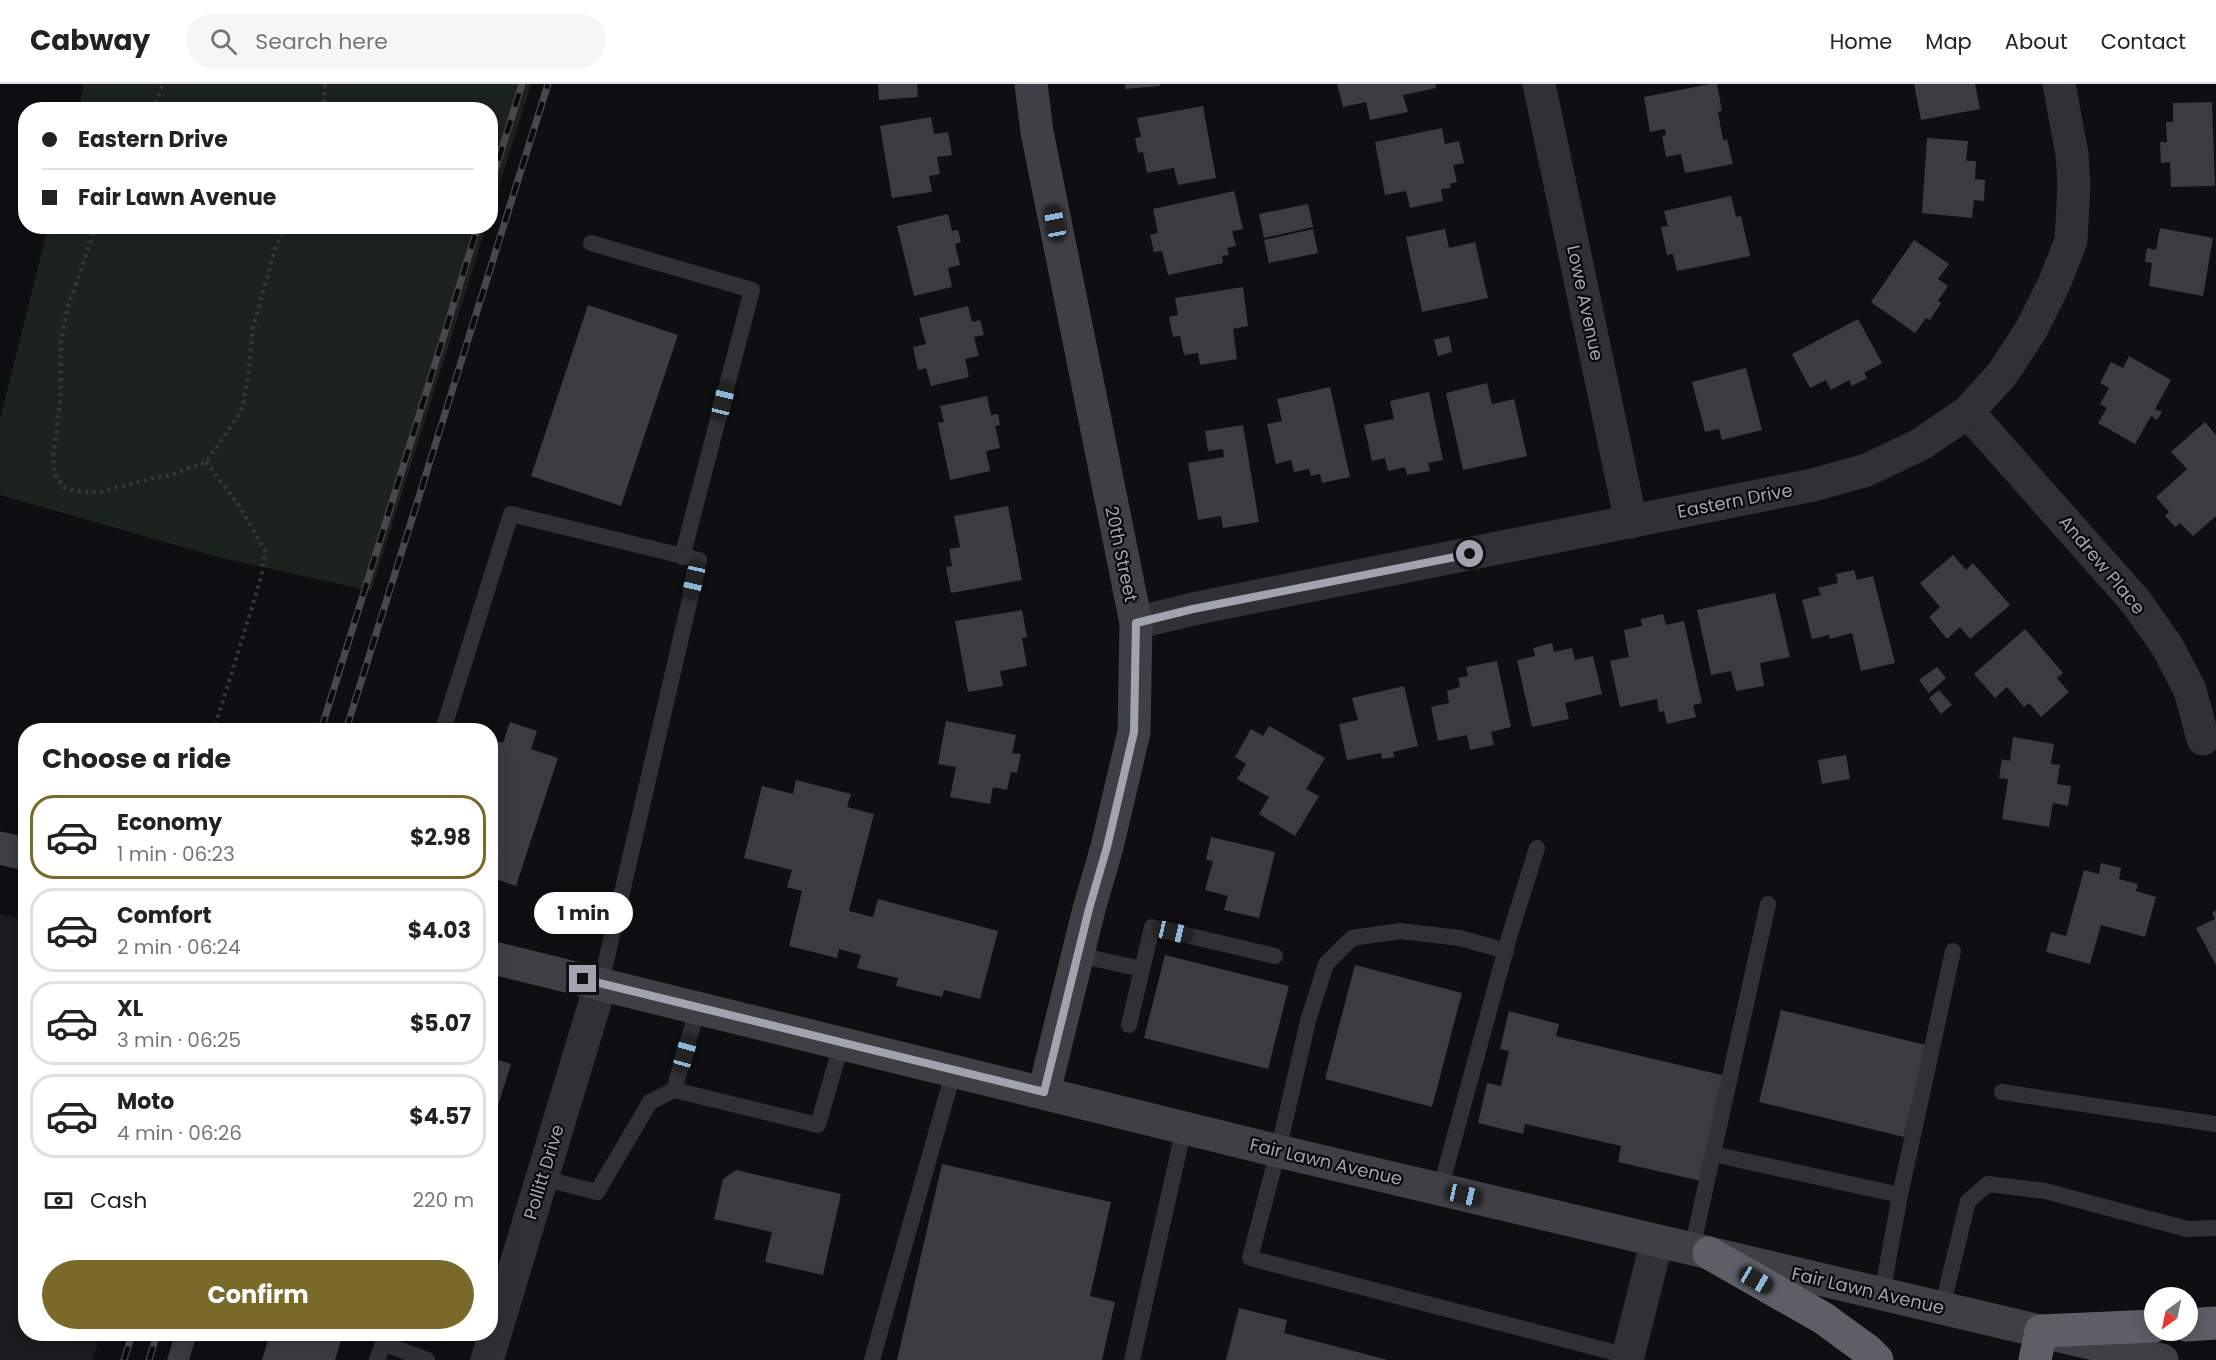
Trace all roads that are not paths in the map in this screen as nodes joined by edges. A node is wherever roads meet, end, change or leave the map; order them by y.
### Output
1 (1031, 84) edge
2 (1539, 84) edge
3 (2059, 84) edge
4 (591, 243) dead end
5 (1968, 412) junction
6 (1631, 522) junction
7 (682, 557) junction
8 (1136, 623) junction
9 (445, 723) edge
10 (2203, 739) dead end
11 (0, 848) edge
12 (1537, 848) dead end
13 (18, 852) edge
14 (1768, 904) dead end
15 (1506, 951) junction
16 (1953, 951) dead end
17 (1078, 955) junction
18 (1275, 956) dead end
19 (498, 959) edge
20 (1142, 969) junction
21 (601, 983) junction
22 (698, 1007) junction
23 (1129, 1025) dead end
24 (842, 1042) junction
25 (954, 1070) junction
26 (674, 1090) junction
27 (1044, 1092) junction
28 (2002, 1092) dead end
29 (2216, 1124) edge
30 (1184, 1128) junction
31 (1278, 1151) junction
32 (1713, 1154) junction
33 (542, 1178) junction
34 (1440, 1190) junction
35 (1900, 1195) junction
36 (2216, 1228) edge
37 (1657, 1241) junction
38 (1701, 1251) junction
39 (498, 1294) edge
40 (1882, 1294) junction
41 (1942, 1308) junction
42 (2216, 1323) edge
43 (2198, 1324) edge
44 (2144, 1328) edge
45 (490, 1341) edge
46 (2038, 1346) edge
47 (1627, 1358) edge
48 (377, 1360) edge
49 (427, 1360) edge
50 (487, 1360) edge
51 (872, 1360) edge
52 (1132, 1360) edge
53 (1877, 1360) edge
54 (2162, 1360) edge

1 - 8 main road, 20th Street
2 - 6 street, Lowe Avenue
3 - 5 street, Eastern Drive
4 - 7 lane
5 - 6 street, Eastern Drive
5 - 10 street, Andrew Place
6 - 8 street, Eastern Drive
7 - 9 lane
7 - 21 lane
8 - 17 main road, 20th Street
11 - 13 main road
12 - 15 lane
14 - 32 lane
15 - 31 lane
15 - 34 lane
16 - 35 lane
17 - 20 lane
17 - 27 main road, 20th Street
18 - 20 lane
19 - 21 main road, Fair Lawn Avenue
20 - 23 lane
21 - 22 main road, Fair Lawn Avenue
21 - 33 street, Pollitt Drive
22 - 24 main road, Fair Lawn Avenue
22 - 26 lane
24 - 25 main road, Fair Lawn Avenue
24 - 26 lane
25 - 27 main road, Fair Lawn Avenue
25 - 51 lane
26 - 33 lane
27 - 30 main road, Fair Lawn Avenue
28 - 29 lane
30 - 31 main road, Fair Lawn Avenue
30 - 52 lane
31 - 34 main road, Fair Lawn Avenue
31 - 47 lane
32 - 35 lane
32 - 38 lane
33 - 39 street, Pollitt Drive
34 - 37 main road, Fair Lawn Avenue
35 - 40 lane
36 - 41 lane
37 - 38 main road, Fair Lawn Avenue
37 - 47 street
38 - 40 main road, Fair Lawn Avenue
38 - 53 highway
40 - 41 main road, Fair Lawn Avenue
41 - 46 main road, Fair Lawn Avenue
42 - 43 highway
44 - 46 highway
45 - 50 street, Pollitt Drive
46 - 54 main road, Fair Lawn Avenue
48 - 49 lane

